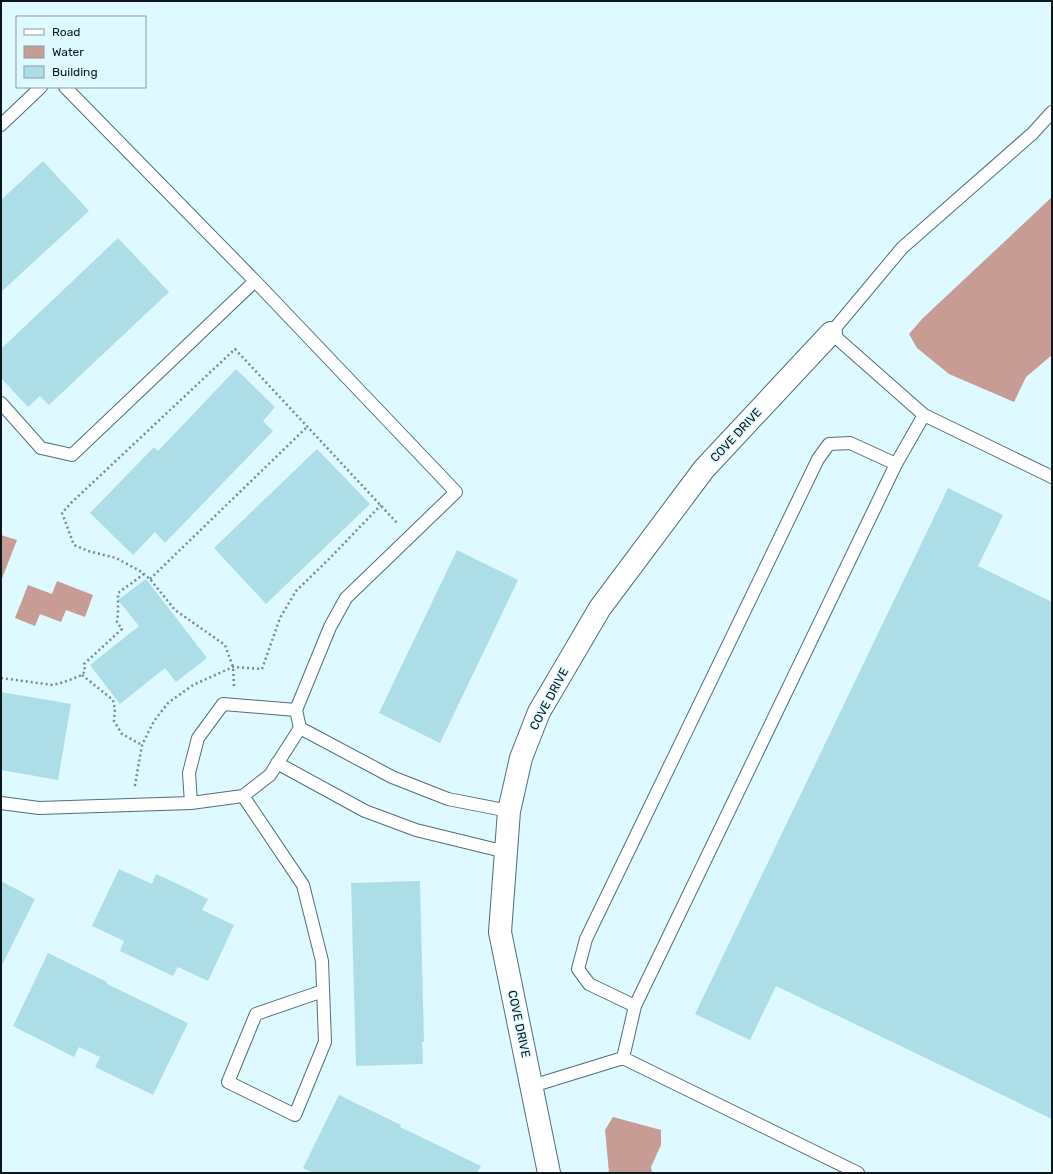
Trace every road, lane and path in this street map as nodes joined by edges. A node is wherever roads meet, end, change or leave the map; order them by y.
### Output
1 (40, 88) edge
2 (66, 88) edge
3 (1052, 112) edge
4 (1, 125) edge
5 (255, 281) junction
6 (831, 333) junction
7 (1, 403) edge
8 (924, 415) junction
9 (308, 426) junction
10 (896, 464) junction
11 (1052, 477) edge
12 (381, 505) junction
13 (410, 537) junction
14 (144, 574) junction
15 (150, 579) junction
16 (233, 667) junction
17 (82, 675) junction
18 (1, 678) edge
19 (236, 705) junction
20 (296, 710) junction
21 (300, 728) junction
22 (142, 745) junction
23 (277, 763) junction
24 (128, 785) dead end
25 (243, 796) junction
26 (1, 803) edge
27 (191, 803) junction
28 (510, 811) junction
29 (506, 852) junction
30 (323, 991) junction
31 (635, 1006) junction
32 (623, 1058) junction
33 (532, 1086) junction
34 (549, 1173) edge
35 (858, 1173) edge

1 - 4 lane
2 - 5 lane
3 - 6 lane
5 - 7 lane
5 - 13 lane
6 - 8 lane
6 - 28 street, COVE DRIVE
8 - 10 lane
8 - 11 lane
9 - 12 path
9 - 14 path
9 - 15 path
10 - 31 lane
10 - 31 lane
12 - 13 path
12 - 16 path
13 - 20 lane
14 - 15 path
14 - 17 path
15 - 16 path
16 - 19 path
16 - 22 path
17 - 18 path
17 - 22 path
19 - 20 lane
19 - 27 lane
20 - 21 lane
21 - 23 lane
21 - 28 lane
22 - 24 path
23 - 25 lane
23 - 29 lane
25 - 27 lane
25 - 30 lane
26 - 27 lane
28 - 29 street, COVE DRIVE
29 - 33 street, COVE DRIVE
30 - 30 lane
31 - 32 lane
32 - 33 lane
32 - 35 lane
33 - 34 street, COVE DRIVE

